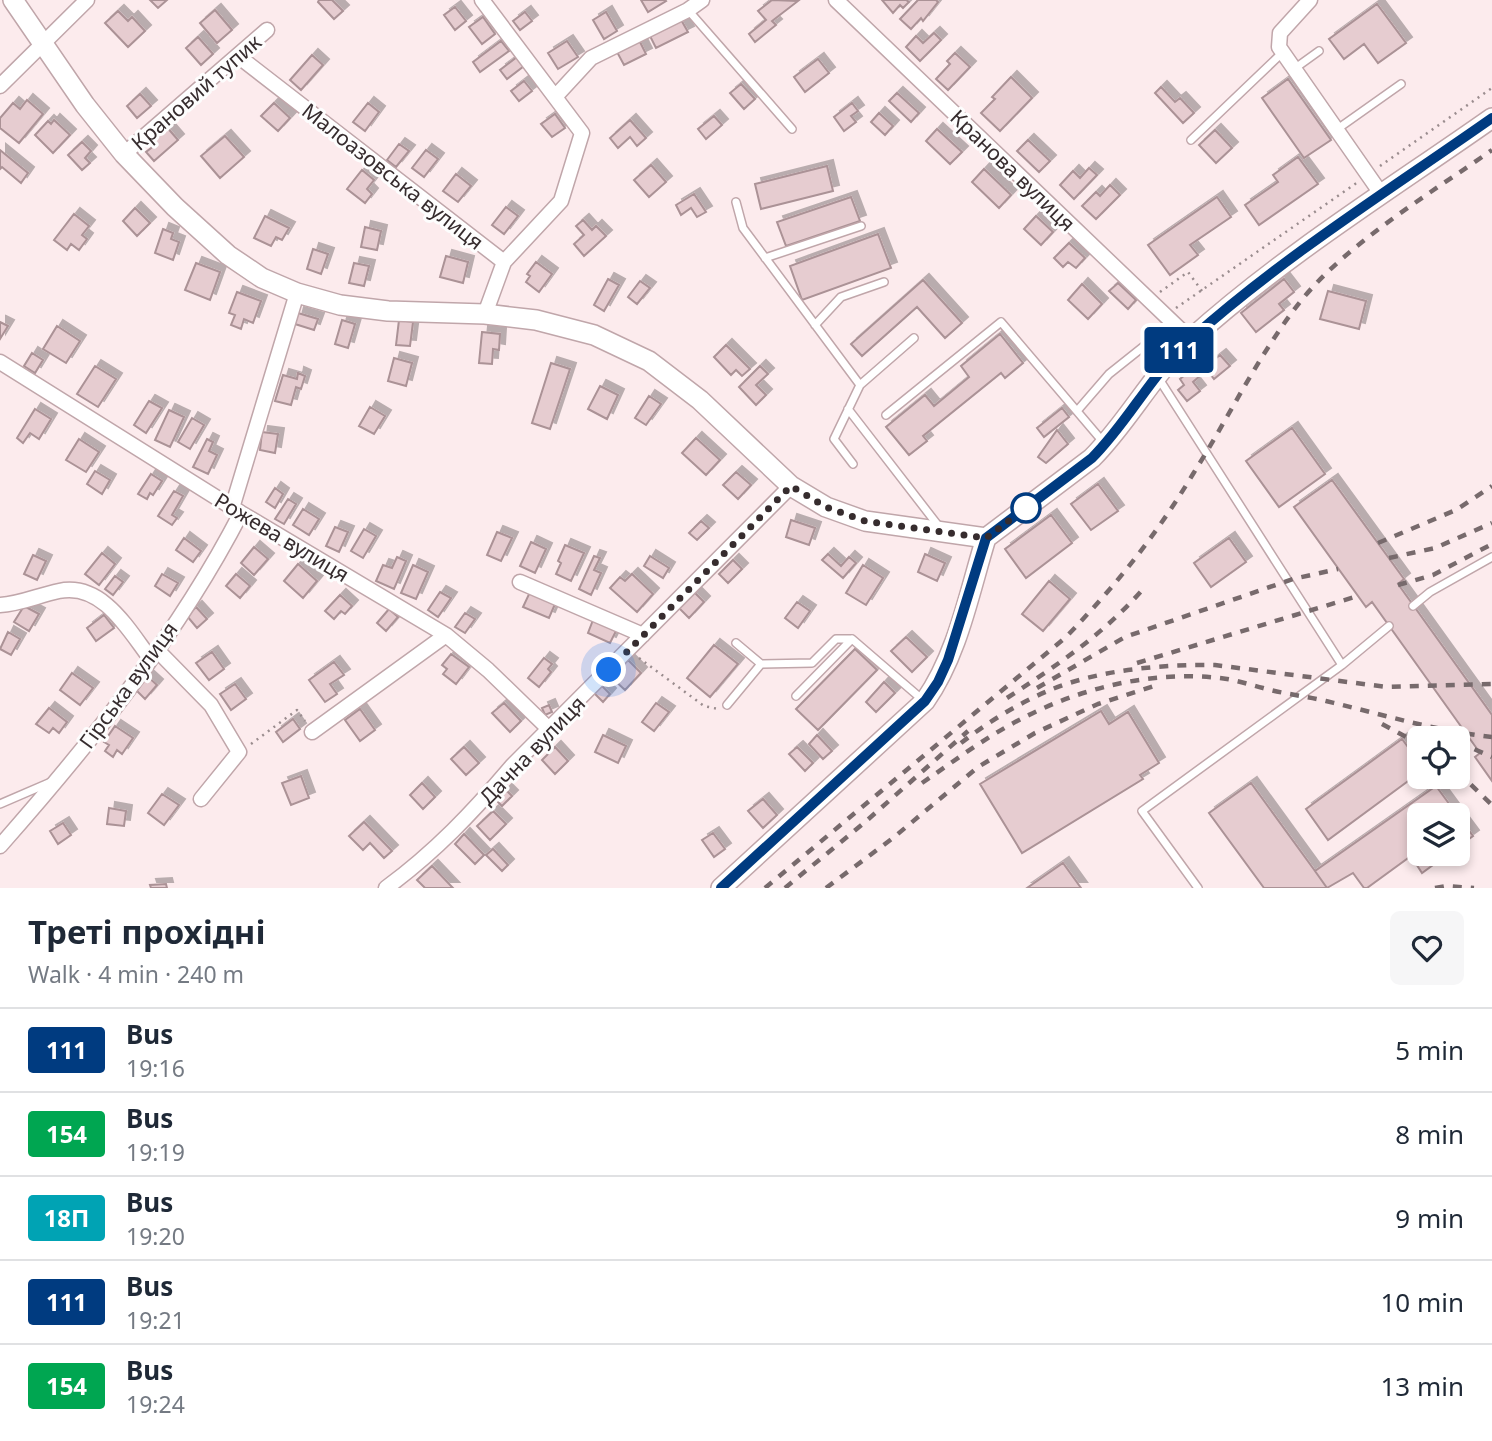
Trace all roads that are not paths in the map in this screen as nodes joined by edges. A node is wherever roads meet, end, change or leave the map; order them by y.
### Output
1 (13, 0) edge
2 (87, 0) edge
3 (482, 0) edge
4 (702, 0) edge
5 (836, 0) edge
6 (1304, 2) edge
7 (688, 10) junction
8 (267, 30) dead end
9 (42, 44) junction
10 (1319, 51) dead end
11 (1282, 53) junction
12 (237, 55) junction
13 (1293, 69) junction
14 (1401, 84) dead end
15 (0, 86) edge
16 (555, 97) junction
17 (1492, 118) edge
18 (792, 129) dead end
19 (1336, 130) junction
20 (1191, 140) dead end
21 (124, 154) junction
22 (1382, 195) junction
23 (736, 202) dead end
24 (861, 226) dead end
25 (765, 258) junction
26 (505, 262) junction
27 (884, 282) dead end
28 (297, 293) junction
29 (485, 314) junction
30 (1169, 319) junction
31 (815, 325) junction
32 (914, 338) dead end
33 (1190, 340) junction
34 (0, 362) edge
35 (1156, 376) junction
36 (860, 385) junction
37 (848, 409) junction
38 (1077, 411) junction
39 (886, 415) dead end
40 (1105, 445) junction
41 (853, 464) dead end
42 (791, 486) junction
43 (237, 511) junction
44 (943, 533) junction
45 (986, 538) junction
46 (1492, 557) edge
47 (520, 582) dead end
48 (0, 605) edge
49 (1413, 606) dead end
50 (1389, 626) dead end
51 (446, 635) junction
52 (643, 635) junction
53 (852, 639) junction
54 (736, 643) dead end
55 (153, 654) junction
56 (761, 664) junction
57 (1342, 666) junction
58 (796, 696) dead end
59 (925, 701) junction
60 (727, 705) dead end
61 (550, 730) junction
62 (312, 732) dead end
63 (59, 779) junction
64 (201, 799) dead end
65 (0, 804) edge
66 (0, 846) edge
67 (386, 888) edge
68 (721, 888) edge
69 (1198, 888) edge

1 - 9 street
2 - 9 street
3 - 16 street
4 - 7 street
5 - 30 street, Кранова вулиця
6 - 11 street
7 - 16 street
7 - 18 lane
8 - 12 street, Крановий тупик
9 - 15 street
9 - 21 street
10 - 13 lane
11 - 13 street
11 - 20 lane
12 - 21 street, Крановий тупик
12 - 26 street, Малоазовська вулиця
13 - 19 street
14 - 19 lane
16 - 26 street
17 - 22 street
19 - 22 street
21 - 28 street
22 - 33 street
23 - 25 lane
24 - 25 lane
25 - 31 lane
26 - 29 street, Малоазовська вулиця
27 - 31 lane
28 - 29 street
28 - 43 street, Гірська вулиця
29 - 42 street
30 - 33 street, Кранова вулиця
30 - 38 lane
31 - 36 lane
32 - 36 lane
33 - 35 street
34 - 43 street, Рожева вулиця
35 - 40 street
35 - 57 lane
36 - 37 lane
37 - 41 lane
37 - 44 lane
38 - 39 lane
38 - 40 lane
40 - 45 street
42 - 44 street
42 - 52 street, Дачна вулиця
43 - 51 street, Рожева вулиця
43 - 55 street, Гірська вулиця
44 - 45 street
45 - 59 street
46 - 49 lane
47 - 52 street
48 - 55 street
50 - 57 lane
51 - 61 street, Рожева вулиця
51 - 62 street
52 - 61 street, Дачна вулиця
53 - 56 lane
53 - 58 lane
53 - 59 lane
54 - 56 lane
55 - 63 street, Гірська вулиця
55 - 64 street
56 - 60 lane
57 - 69 lane
59 - 68 street
61 - 67 street, Дачна вулиця
63 - 65 lane
63 - 66 street, Гірська вулиця

